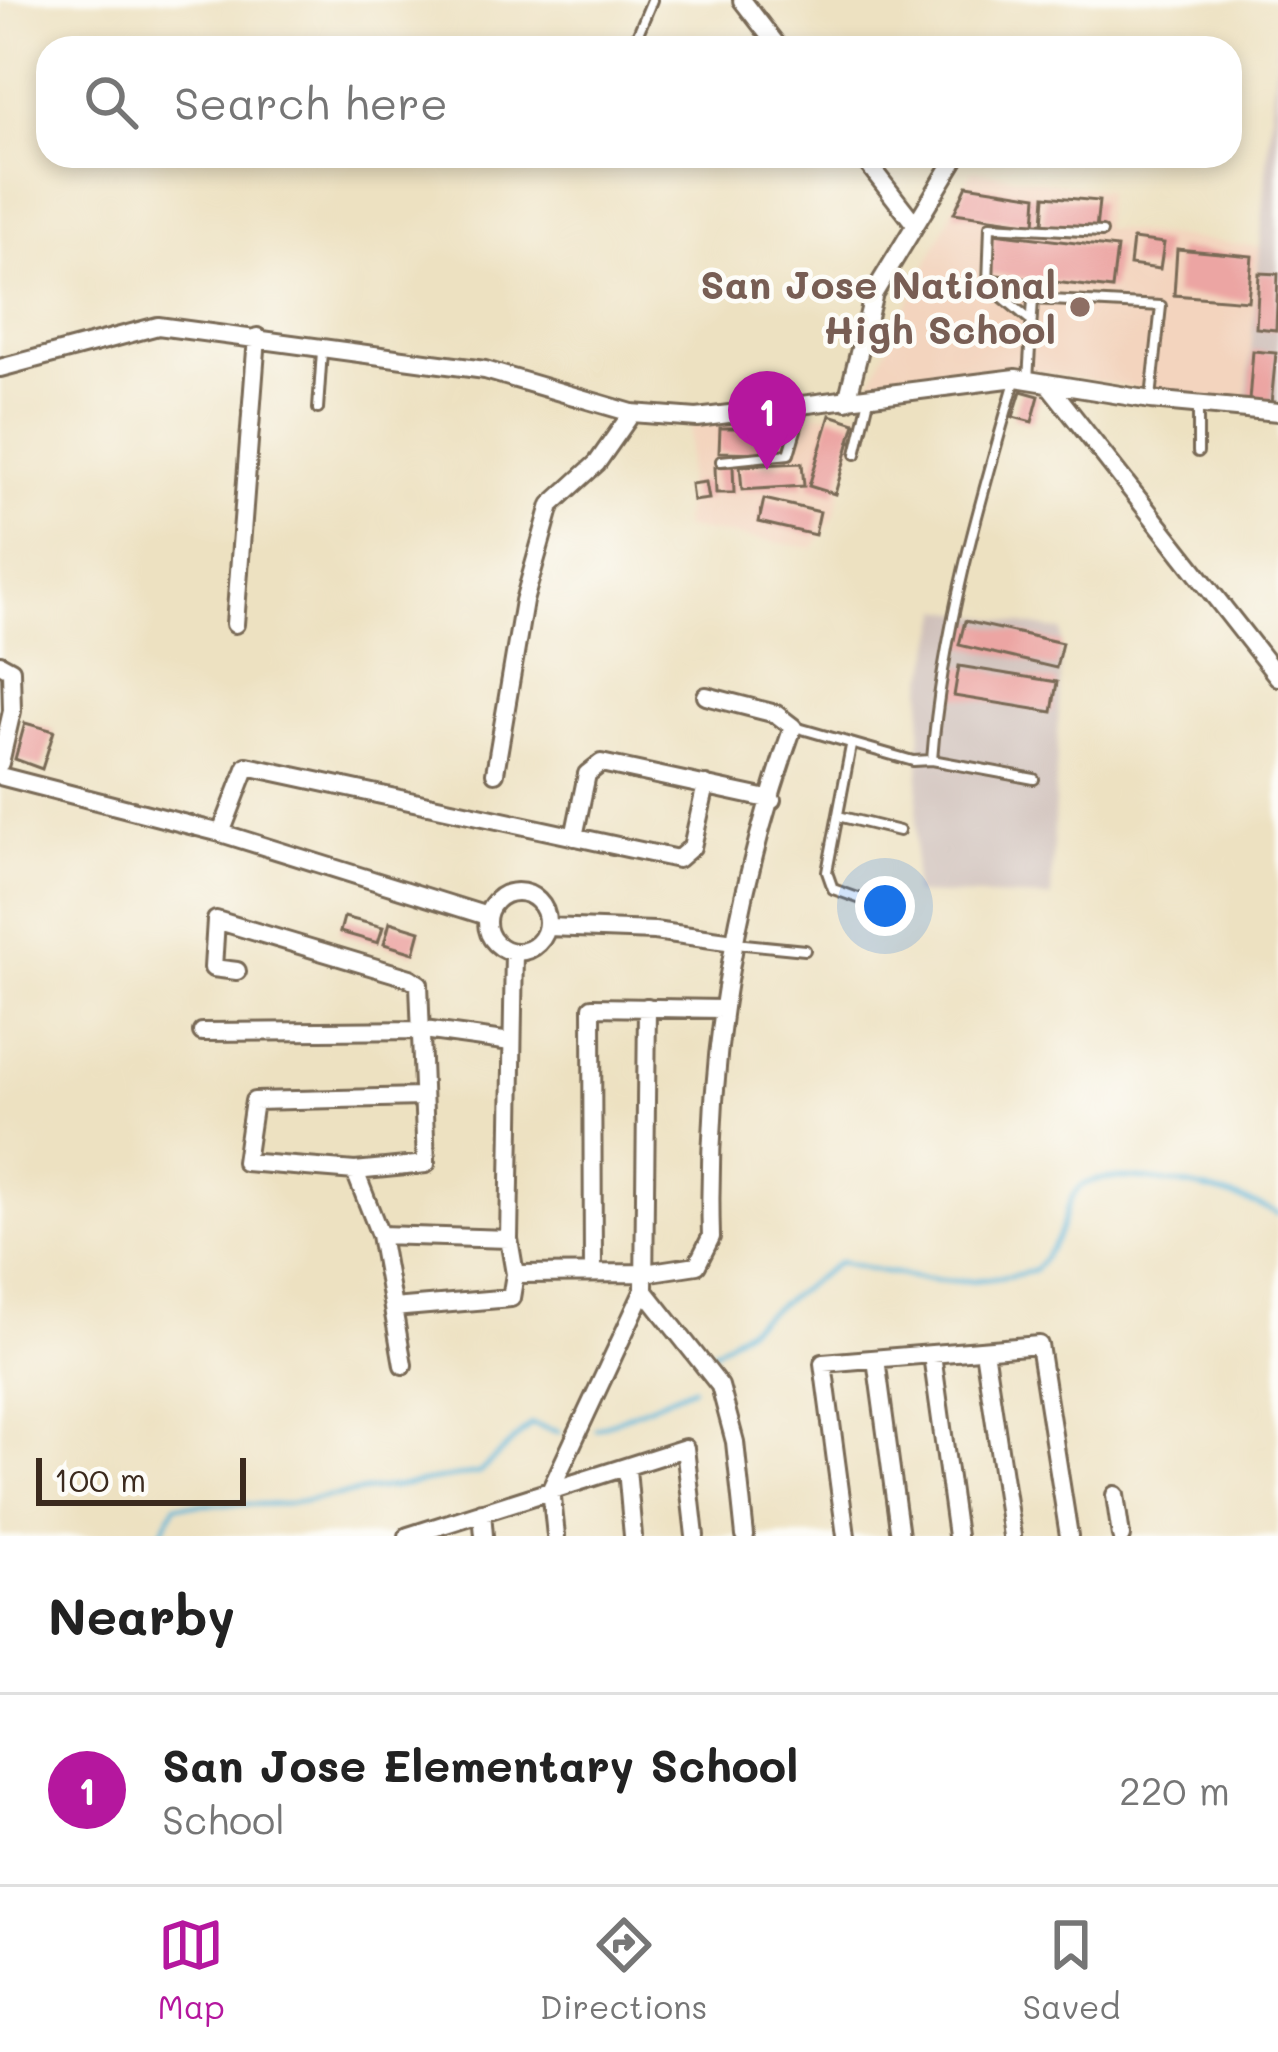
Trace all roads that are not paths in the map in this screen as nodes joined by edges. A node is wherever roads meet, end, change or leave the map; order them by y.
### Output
1 (652, 0) edge
2 (742, 0) edge
3 (637, 36) edge
4 (770, 36) edge
5 (871, 168) edge
6 (949, 168) edge
7 (914, 223) junction
8 (1102, 232) dead end
9 (1029, 319) junction
10 (257, 338) junction
11 (322, 350) junction
12 (0, 368) edge
13 (1022, 379) junction
14 (1048, 384) junction
15 (869, 399) junction
16 (1150, 400) junction
17 (847, 401) junction
18 (804, 405) junction
19 (1198, 406) junction
20 (318, 409) dead end
21 (632, 412) junction
22 (1278, 412) edge
23 (1198, 452) dead end
24 (856, 454) dead end
25 (721, 460) dead end
26 (235, 625) dead end
27 (0, 664) edge
28 (1278, 677) edge
29 (706, 696) dead end
30 (794, 727) junction
31 (851, 746) junction
32 (932, 760) junction
33 (0, 763) edge
34 (495, 773) dead end
35 (0, 776) edge
36 (1034, 778) dead end
37 (706, 785) junction
38 (772, 800) junction
39 (838, 815) junction
40 (899, 831) dead end
41 (221, 833) junction
42 (574, 837) junction
43 (872, 903) dead end
44 (487, 916) junction
45 (548, 927) junction
46 (734, 943) junction
47 (806, 950) dead end
48 (514, 952) junction
49 (237, 971) dead end
50 (647, 1007) junction
51 (722, 1010) junction
52 (424, 1030) junction
53 (202, 1032) dead end
54 (511, 1042) junction
55 (422, 1097) junction
56 (355, 1171) junction
57 (380, 1235) junction
58 (509, 1239) junction
59 (515, 1274) junction
60 (593, 1274) junction
61 (645, 1281) junction
62 (393, 1308) junction
63 (984, 1350) junction
64 (932, 1355) junction
65 (876, 1359) junction
66 (403, 1365) dead end
67 (626, 1469) junction
68 (551, 1489) junction
69 (1115, 1495) dead end
70 (482, 1512) junction
71 (417, 1534) edge
72 (484, 1536) edge
73 (556, 1536) edge
74 (633, 1536) edge
75 (695, 1536) edge
76 (745, 1536) edge
77 (846, 1536) edge
78 (900, 1536) edge
79 (957, 1536) edge
80 (1012, 1536) edge
81 (1069, 1536) edge
82 (1121, 1536) edge

1 - 3 lane
2 - 4 street
5 - 7 street
6 - 7 street
7 - 17 street
8 - 9 lane
9 - 13 lane
9 - 16 lane
10 - 11 street
10 - 12 street
10 - 26 street
11 - 20 lane
11 - 21 street
13 - 14 street
13 - 15 street
13 - 32 lane
14 - 16 street
14 - 28 street
15 - 17 street
15 - 24 lane
16 - 19 street
17 - 18 street
18 - 21 street
18 - 25 lane
19 - 22 street
19 - 23 lane
21 - 34 street
27 - 33 street
29 - 30 street
30 - 31 lane
30 - 38 street
31 - 32 lane
31 - 39 lane
32 - 36 lane
35 - 41 street
37 - 38 street
37 - 42 street
37 - 42 street
38 - 46 street
39 - 40 lane
39 - 43 lane
41 - 42 street
41 - 44 street
44 - 45 street
44 - 48 street
45 - 46 street
45 - 48 street
46 - 47 lane
46 - 51 street
48 - 54 street
49 - 52 street
50 - 51 street
50 - 60 street
50 - 61 street
51 - 61 street
52 - 53 street
52 - 54 street
52 - 55 street
54 - 58 street
55 - 56 street
55 - 56 street
56 - 57 street
57 - 58 street
57 - 62 street
58 - 59 street
59 - 60 street
59 - 62 street
60 - 61 street
61 - 68 street
61 - 76 street
62 - 66 street
63 - 64 street
63 - 80 street
63 - 81 street
64 - 65 street
64 - 79 street
65 - 77 street
65 - 78 street
67 - 68 street
67 - 74 street
67 - 75 street
68 - 70 street
68 - 73 street
69 - 82 street
70 - 71 street
70 - 72 street

